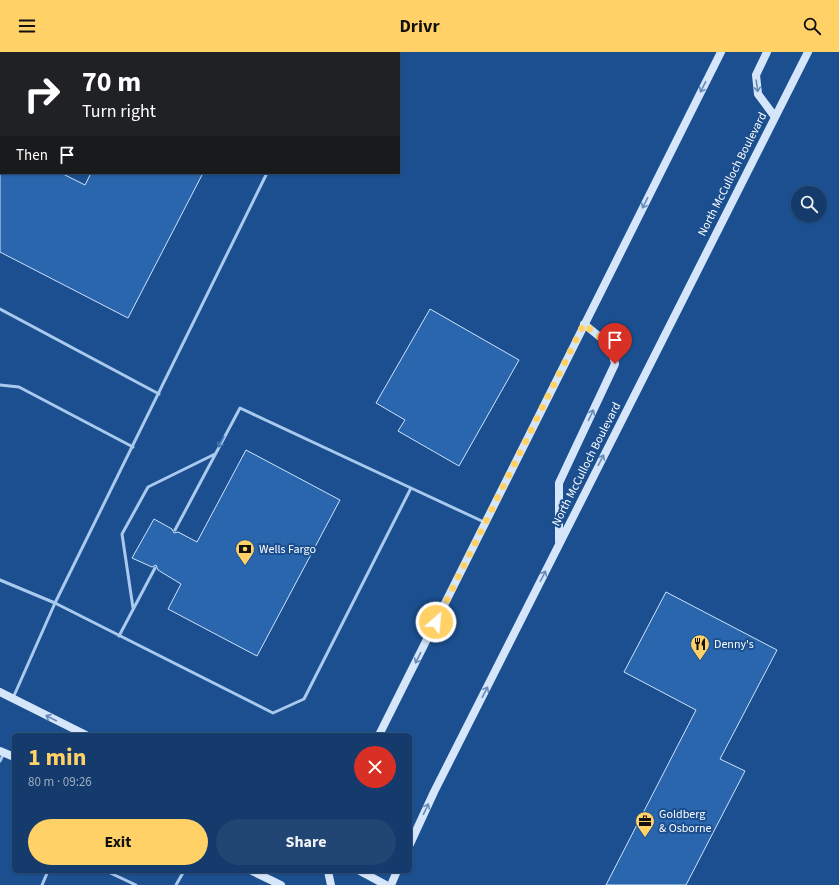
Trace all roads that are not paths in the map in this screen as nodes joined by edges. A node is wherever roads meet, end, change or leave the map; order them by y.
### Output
1 (720, 52) edge
2 (767, 52) edge
3 (808, 52) edge
4 (775, 117) junction
5 (267, 174) edge
6 (0, 309) edge
7 (584, 324) junction
8 (0, 385) edge
9 (159, 394) junction
10 (134, 447) junction
11 (215, 454) junction
12 (411, 488) junction
13 (486, 522) junction
14 (175, 530) dead end
15 (559, 545) junction
16 (155, 568) dead end
17 (0, 580) edge
18 (55, 603) junction
19 (133, 608) junction
20 (119, 636) junction
21 (0, 692) edge
22 (13, 698) junction
23 (82, 733) edge
24 (380, 733) edge
25 (2, 751) edge
26 (12, 756) edge
27 (0, 761) edge
28 (412, 840) edge
29 (47, 873) edge
30 (110, 873) edge
31 (183, 873) edge
32 (256, 873) edge
33 (328, 873) edge
34 (363, 873) edge
35 (397, 873) edge
36 (42, 885) edge
37 (136, 885) edge
38 (176, 885) edge
39 (280, 885) edge
40 (331, 885) edge
41 (386, 885) edge
42 (391, 885) edge

1 -> 7 main road
2 -> 4 main road
3 - 4 main road, North McCulloch Boulevard
15 -> 4 main road, North McCulloch Boulevard
5 - 9 lane
6 - 9 lane
7 - 13 main road
15 -> 7 main road
8 - 10 lane
9 - 10 lane
10 - 18 lane
12 -> 11 lane
11 - 14 lane
11 - 19 lane
12 - 13 lane
12 - 20 lane
13 -> 24 main road
28 -> 15 main road, North McCulloch Boulevard
16 - 19 lane
17 - 18 lane
18 - 20 lane
18 - 22 lane
19 - 20 lane
21 - 22 main road
23 -> 22 main road
25 - 26 main road
25 - 27 lane
29 - 36 lane
30 - 37 lane
31 - 38 lane
32 - 39 main road
33 - 40 main road
34 - 41 main road
35 - 42 main road

